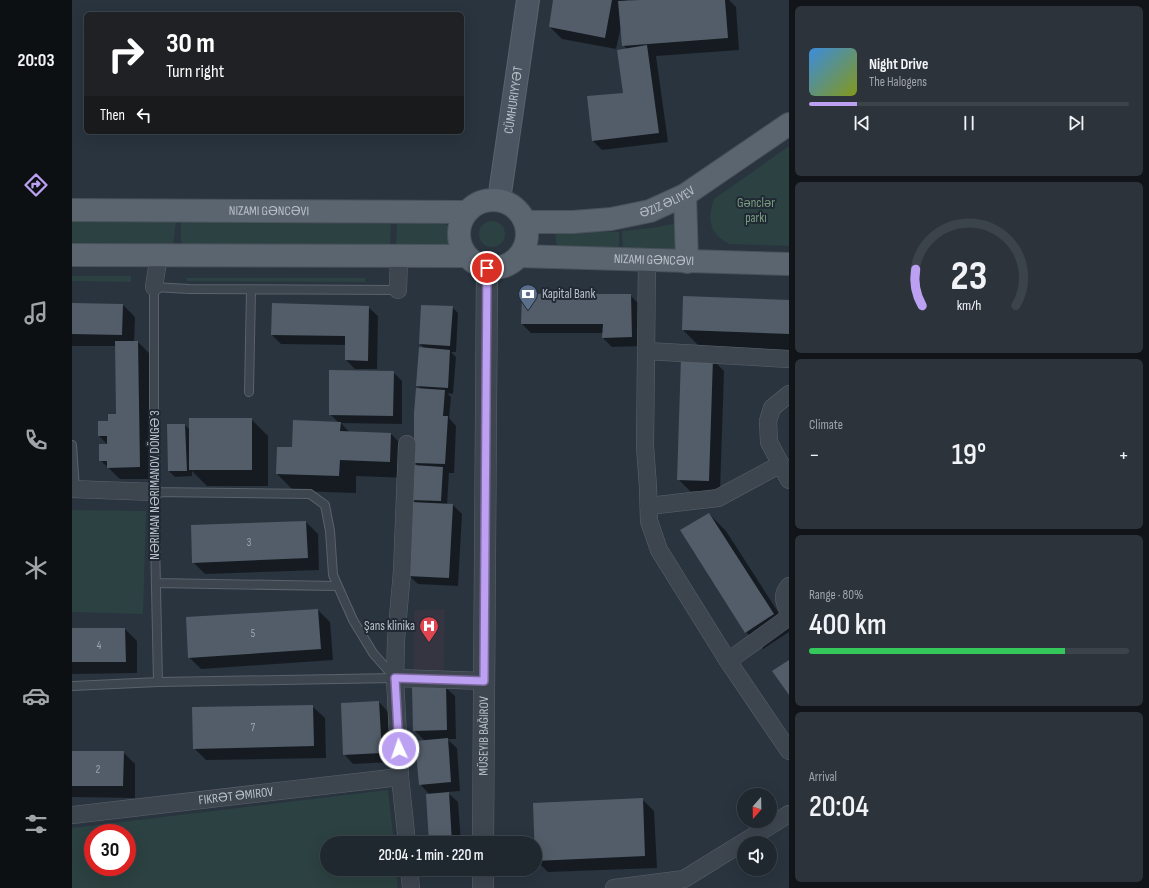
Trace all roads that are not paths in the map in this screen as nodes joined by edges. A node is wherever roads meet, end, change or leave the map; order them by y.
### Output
1 (528, 0) edge
2 (789, 124) edge
3 (685, 195) junction
4 (499, 200) junction
5 (72, 210) edge
6 (466, 212) junction
7 (525, 222) junction
8 (72, 255) edge
9 (159, 255) junction
10 (399, 256) junction
11 (466, 256) junction
12 (519, 256) junction
13 (647, 260) junction
14 (687, 262) junction
15 (789, 264) edge
16 (487, 268) junction
17 (154, 287) junction
18 (251, 290) junction
19 (398, 290) joint
20 (646, 351) junction
21 (789, 359) edge
22 (249, 392) dead end
23 (789, 394) edge
24 (406, 444) dead end
25 (72, 445) edge
26 (780, 464) junction
27 (789, 480) edge
28 (74, 489) edge
29 (154, 492) junction
30 (649, 506) junction
31 (156, 583) junction
32 (337, 586) junction
33 (789, 586) edge
34 (789, 612) edge
35 (789, 617) edge
36 (728, 661) junction
37 (395, 678) junction
38 (484, 681) junction
39 (158, 682) junction
40 (72, 686) edge
41 (789, 750) edge
42 (400, 777) junction
43 (789, 814) edge
44 (72, 816) edge
45 (406, 836) edge
46 (483, 836) edge
47 (410, 876) edge
48 (483, 876) edge
49 (411, 888) edge
50 (483, 888) edge
51 (614, 888) edge

1 - 4 main road, CÜMHURIYYƏT
2 - 3 main road, ƏZIZ ƏLIYEV
3 - 7 main road, ƏZIZ ƏLIYEV
3 - 14 main road
4 - 6 main road
4 - 7 main road
5 - 6 main road, NIZAMI GƏNCƏVI
6 - 11 main road
7 - 12 main road
8 - 9 main road
9 - 10 main road
9 - 17 street
10 - 11 main road
10 - 19 street
11 - 16 main road
12 - 13 main road, NIZAMI GƏNCƏVI
12 - 16 main road
13 - 14 main road, NIZAMI GƏNCƏVI
13 - 20 street
14 - 15 main road, NIZAMI GƏNCƏVI
16 - 38 street
17 - 18 lane
17 - 29 lane, NƏRIMAN NƏRIMANOV DÖNGƏ 3
18 - 19 lane
18 - 22 lane
20 - 21 street
20 - 30 street
23 - 26 street
24 - 37 street
25 - 28 lane
26 - 27 street
26 - 30 street
28 - 29 street
29 - 31 lane, NƏRIMAN NƏRIMANOV DÖNGƏ 3
29 - 32 lane
30 - 36 street
31 - 32 lane
31 - 39 lane, NƏRIMAN NƏRIMANOV DÖNGƏ 3
32 - 37 lane
33 - 34 street
35 - 36 street
36 - 41 street
37 - 38 street
37 - 39 lane
37 - 42 street
38 - 46 street
39 - 40 lane
42 - 44 street, FIKRƏT ƏMIROV
42 - 45 street
43 - 51 street
47 - 49 street
48 - 50 street

